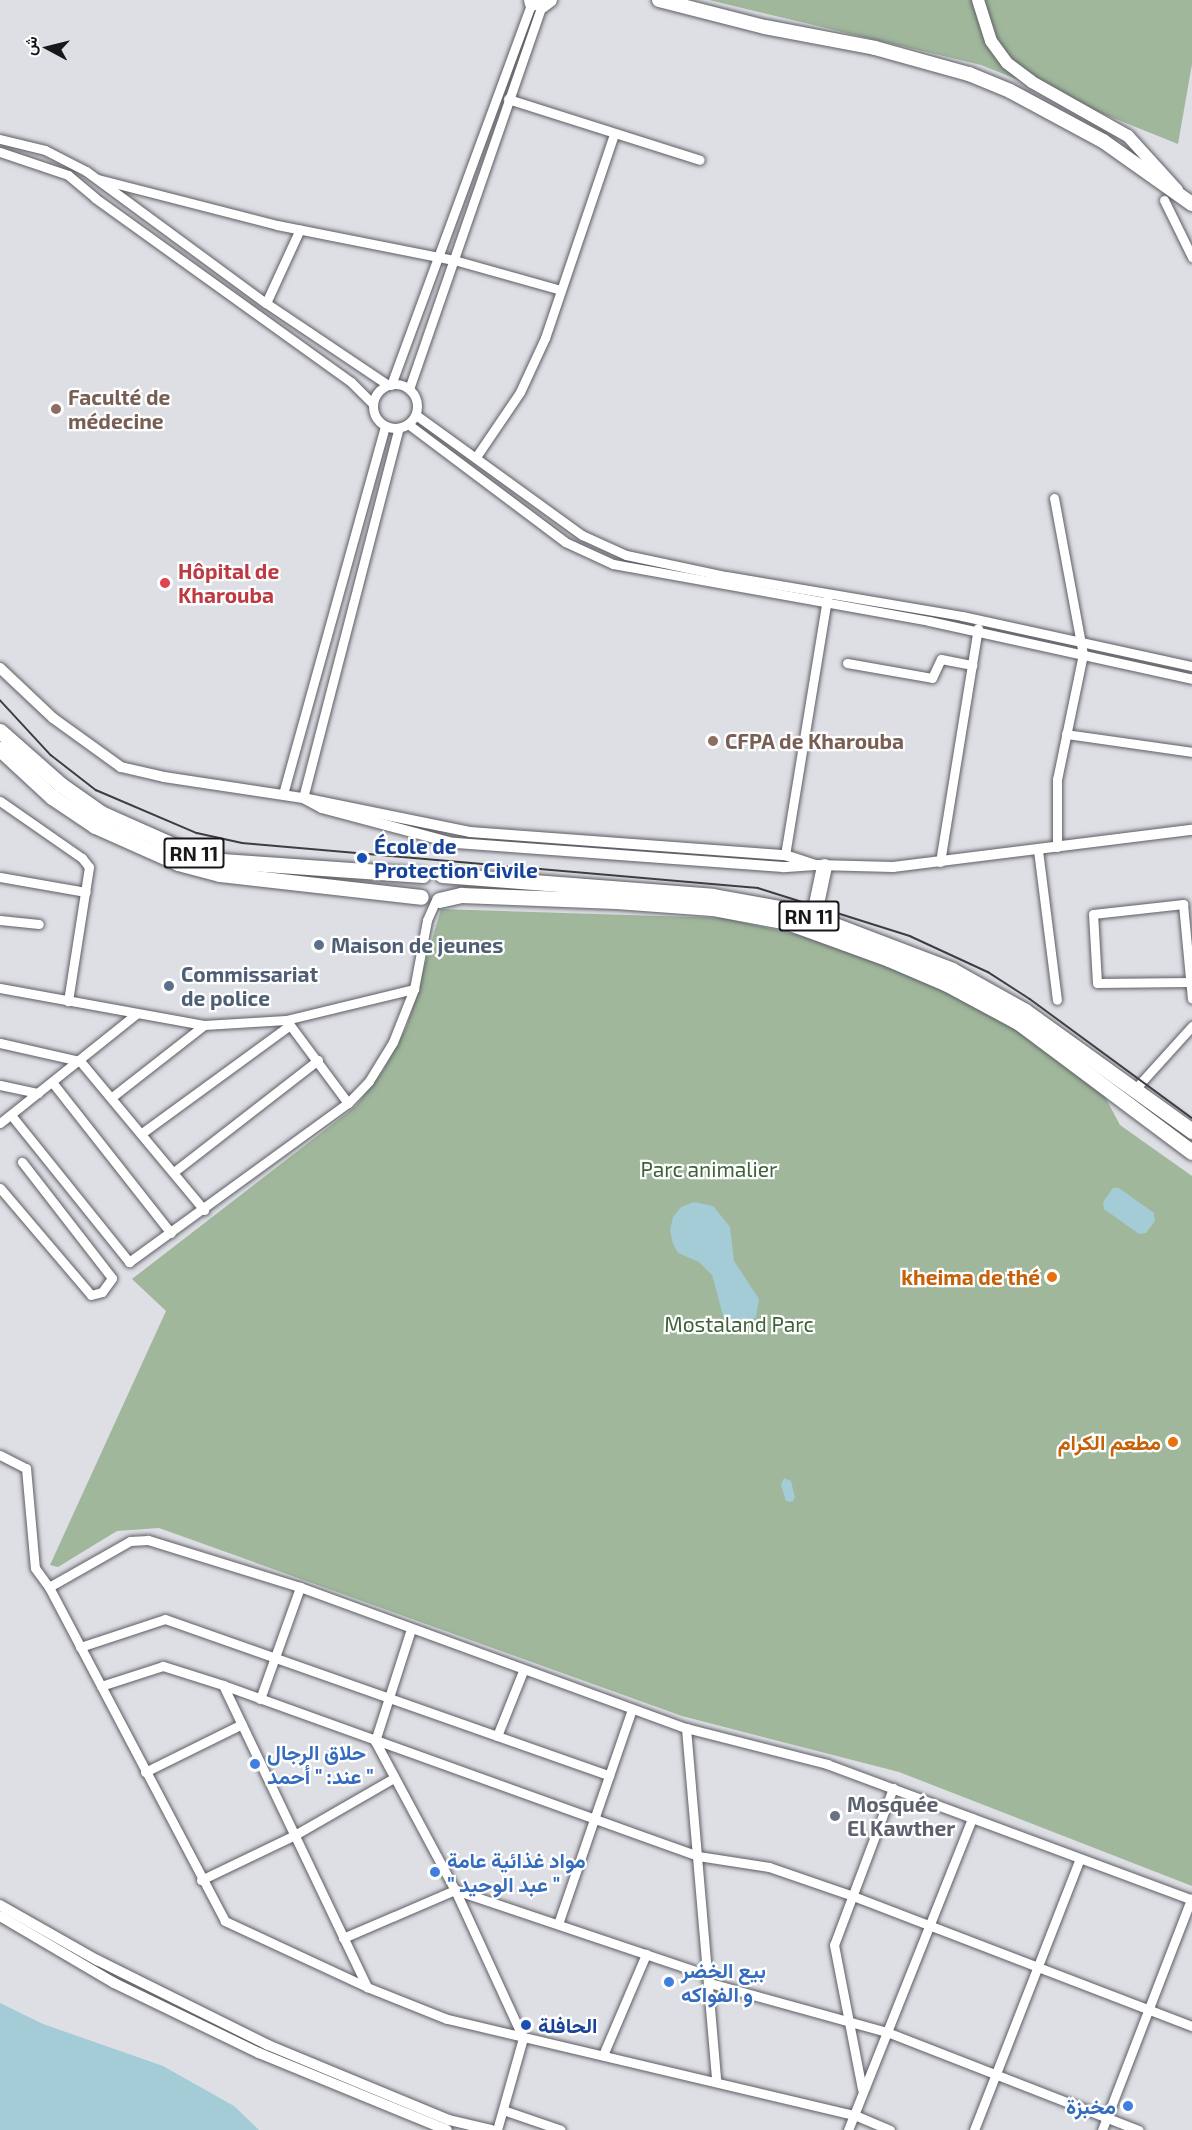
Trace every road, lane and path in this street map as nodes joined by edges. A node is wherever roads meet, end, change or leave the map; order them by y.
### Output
1 (659, 0) edge
2 (978, 0) edge
3 (539, 2) edge
4 (508, 99) junction
5 (614, 134) junction
6 (0, 139) edge
7 (0, 152) edge
8 (700, 160) dead end
9 (86, 171) junction
10 (98, 179) junction
11 (77, 182) junction
12 (1178, 191) junction
13 (1164, 200) dead end
14 (1192, 204) edge
15 (300, 229) junction
16 (441, 257) junction
17 (1192, 257) edge
18 (454, 260) junction
19 (561, 290) junction
20 (266, 303) junction
21 (389, 385) junction
22 (409, 388) junction
23 (373, 404) junction
24 (416, 414) junction
25 (385, 426) junction
26 (403, 426) junction
27 (459, 445) junction
28 (452, 455) junction
29 (476, 457) junction
30 (1054, 498) dead end
31 (828, 593) junction
32 (826, 604) junction
33 (980, 619) junction
34 (330, 629) junction
35 (977, 631) junction
36 (346, 634) junction
37 (1079, 641) junction
38 (1083, 654) junction
39 (847, 663) dead end
40 (972, 666) junction
41 (1192, 666) edge
42 (0, 668) edge
43 (1192, 679) edge
44 (0, 731) edge
45 (1066, 734) junction
46 (0, 749) edge
47 (1192, 752) edge
48 (283, 794) junction
49 (303, 798) junction
50 (2, 804) edge
51 (1192, 830) edge
52 (1057, 847) junction
53 (1038, 850) junction
54 (785, 855) junction
55 (940, 862) junction
56 (820, 866) junction
57 (423, 875) junction
58 (442, 875) junction
59 (0, 878) edge
60 (86, 892) junction
61 (430, 900) junction
62 (813, 918) junction
63 (0, 920) edge
64 (39, 924) dead end
65 (1190, 982) junction
66 (0, 987) edge
67 (414, 989) junction
68 (1192, 999) edge
69 (1057, 1000) dead end
70 (68, 1001) junction
71 (136, 1014) junction
72 (288, 1023) junction
73 (204, 1025) junction
74 (1192, 1026) edge
75 (0, 1042) edge
76 (318, 1060) junction
77 (80, 1061) junction
78 (52, 1082) junction
79 (0, 1085) edge
80 (1136, 1088) junction
81 (38, 1093) junction
82 (112, 1097) junction
83 (348, 1103) junction
84 (11, 1115) junction
85 (0, 1123) edge
86 (1192, 1131) edge
87 (142, 1132) junction
88 (1192, 1152) edge
89 (22, 1162) dead end
90 (175, 1171) junction
91 (0, 1188) edge
92 (204, 1210) junction
93 (171, 1233) junction
94 (0, 1455) edge
95 (49, 1587) junction
96 (300, 1587) junction
97 (411, 1629) junction
98 (80, 1647) junction
99 (276, 1657) junction
100 (523, 1671) junction
101 (223, 1685) junction
102 (101, 1686) junction
103 (388, 1698) junction
104 (260, 1699) junction
105 (632, 1709) junction
106 (242, 1724) junction
107 (686, 1728) junction
108 (497, 1736) junction
109 (375, 1741) junction
110 (145, 1772) junction
111 (609, 1775) junction
112 (394, 1778) junction
113 (893, 1788) junction
114 (972, 1818) junction
115 (595, 1819) junction
116 (292, 1836) junction
117 (698, 1856) junction
118 (1078, 1860) junction
119 (201, 1880) junction
120 (455, 1890) junction
121 (853, 1896) junction
122 (1191, 1900) edge
123 (0, 1905) edge
124 (0, 1916) edge
125 (558, 1924) junction
126 (930, 1926) junction
127 (343, 1938) junction
128 (646, 1954) junction
129 (1036, 1966) junction
130 (710, 1979) junction
131 (367, 1987) junction
132 (1148, 2009) junction
133 (848, 2019) junction
134 (1192, 2026) edge
135 (886, 2032) junction
136 (523, 2038) junction
137 (603, 2055) junction
138 (994, 2074) junction
139 (716, 2080) junction
140 (862, 2089) junction
141 (503, 2110) junction
142 (855, 2115) junction
143 (1106, 2118) junction
144 (447, 2130) edge
145 (491, 2130) edge
146 (498, 2130) edge
147 (503, 2130) edge
148 (561, 2130) edge
149 (848, 2130) edge
150 (890, 2130) edge
151 (974, 2130) edge
152 (1102, 2130) edge
153 (1139, 2130) edge

1 - 12 main road
2 - 12 main road
3 - 4 street
3 - 16 street
4 - 5 street
4 - 18 street
5 - 8 street
5 - 19 street
6 - 9 street
7 - 11 street
9 - 10 street
9 - 11 street
10 - 15 street
10 - 20 street
11 - 23 street
12 - 14 main road
13 - 17 street
15 - 16 street
15 - 20 street
16 - 18 street
16 - 21 street
18 - 19 street
18 - 22 street
19 - 29 street
20 - 21 street
21 - 22 street
21 - 23 street
22 - 24 street
23 - 25 street
24 - 26 street
24 - 27 street
25 - 26 street
25 - 34 street
26 - 28 street
26 - 36 street
27 - 28 street
27 - 29 street
28 - 32 street
29 - 31 street
30 - 37 street
31 - 32 street
31 - 33 street
32 - 35 street
32 - 54 street
33 - 35 street
33 - 37 street
34 - 36 street
34 - 48 street
35 - 38 street
35 - 40 street
36 - 49 street
37 - 38 street
37 - 41 street
38 - 43 street
38 - 45 street
39 - 40 street
40 - 55 street
42 - 48 street
44 - 57 highway, RN 11
45 - 47 street
45 - 52 street
46 - 61 highway, RN 11
48 - 49 street
49 - 54 street
49 - 56 street
50 - 60 street
51 - 52 street
52 - 53 street
53 - 55 street
53 - 69 street
54 - 56 street
55 - 56 street
56 - 62 highway
57 - 58 highway
57 - 61 highway
58 - 61 highway
58 - 62 highway, RN 11
59 - 60 street
60 - 70 street
61 - 67 street
61 - 88 highway, RN 11
62 - 80 highway, RN 11
63 - 64 street
65 - 65 street
65 - 68 street
66 - 70 street
67 - 72 street
67 - 83 street
70 - 71 street
71 - 73 street
71 - 77 street
72 - 73 street
72 - 76 street
72 - 87 street
73 - 82 street
74 - 80 street
75 - 77 street
76 - 83 street
76 - 90 street
77 - 78 street
77 - 82 street
78 - 81 street
78 - 93 street
79 - 81 street
80 - 86 highway, RN 11
81 - 84 street
82 - 87 street
83 - 92 street
84 - 85 street
84 - 93 street
87 - 90 street
89 - 91 street
90 - 92 street
92 - 93 street
94 - 95 street
95 - 96 street
95 - 98 street
96 - 97 street
96 - 99 street
97 - 100 street
97 - 103 street
98 - 99 street
98 - 102 street
99 - 103 street
99 - 104 street
100 - 105 street
100 - 108 street
101 - 102 street
101 - 104 street
101 - 106 street
102 - 110 street
103 - 108 street
103 - 109 street
104 - 109 street
105 - 107 street
105 - 111 street
106 - 110 street
106 - 116 street
107 - 113 street
107 - 117 street
108 - 111 street
109 - 112 street
109 - 115 street
110 - 119 street
111 - 115 street
112 - 116 street
112 - 120 street
113 - 114 street
113 - 121 street
114 - 118 street
114 - 126 street
115 - 117 street
115 - 125 street
116 - 119 street
116 - 127 street
117 - 121 street
117 - 130 street
118 - 122 street
118 - 129 street
119 - 131 street
120 - 125 street
120 - 127 street
120 - 136 street
121 - 126 street
121 - 133 street
122 - 132 street
123 - 145 street
124 - 144 street
125 - 128 street
126 - 129 street
126 - 135 street
127 - 131 street
128 - 130 street
128 - 137 street
129 - 132 street
129 - 138 street
130 - 133 street
130 - 139 street
131 - 136 street
132 - 134 street
132 - 143 street
133 - 135 street
133 - 140 street
135 - 138 street
135 - 140 street
136 - 137 street
136 - 141 street
137 - 139 street
138 - 143 street
138 - 151 street
139 - 142 street
140 - 142 street
141 - 146 street
141 - 148 street
142 - 149 street
142 - 150 street
143 - 152 street
143 - 153 street
146 - 147 street

